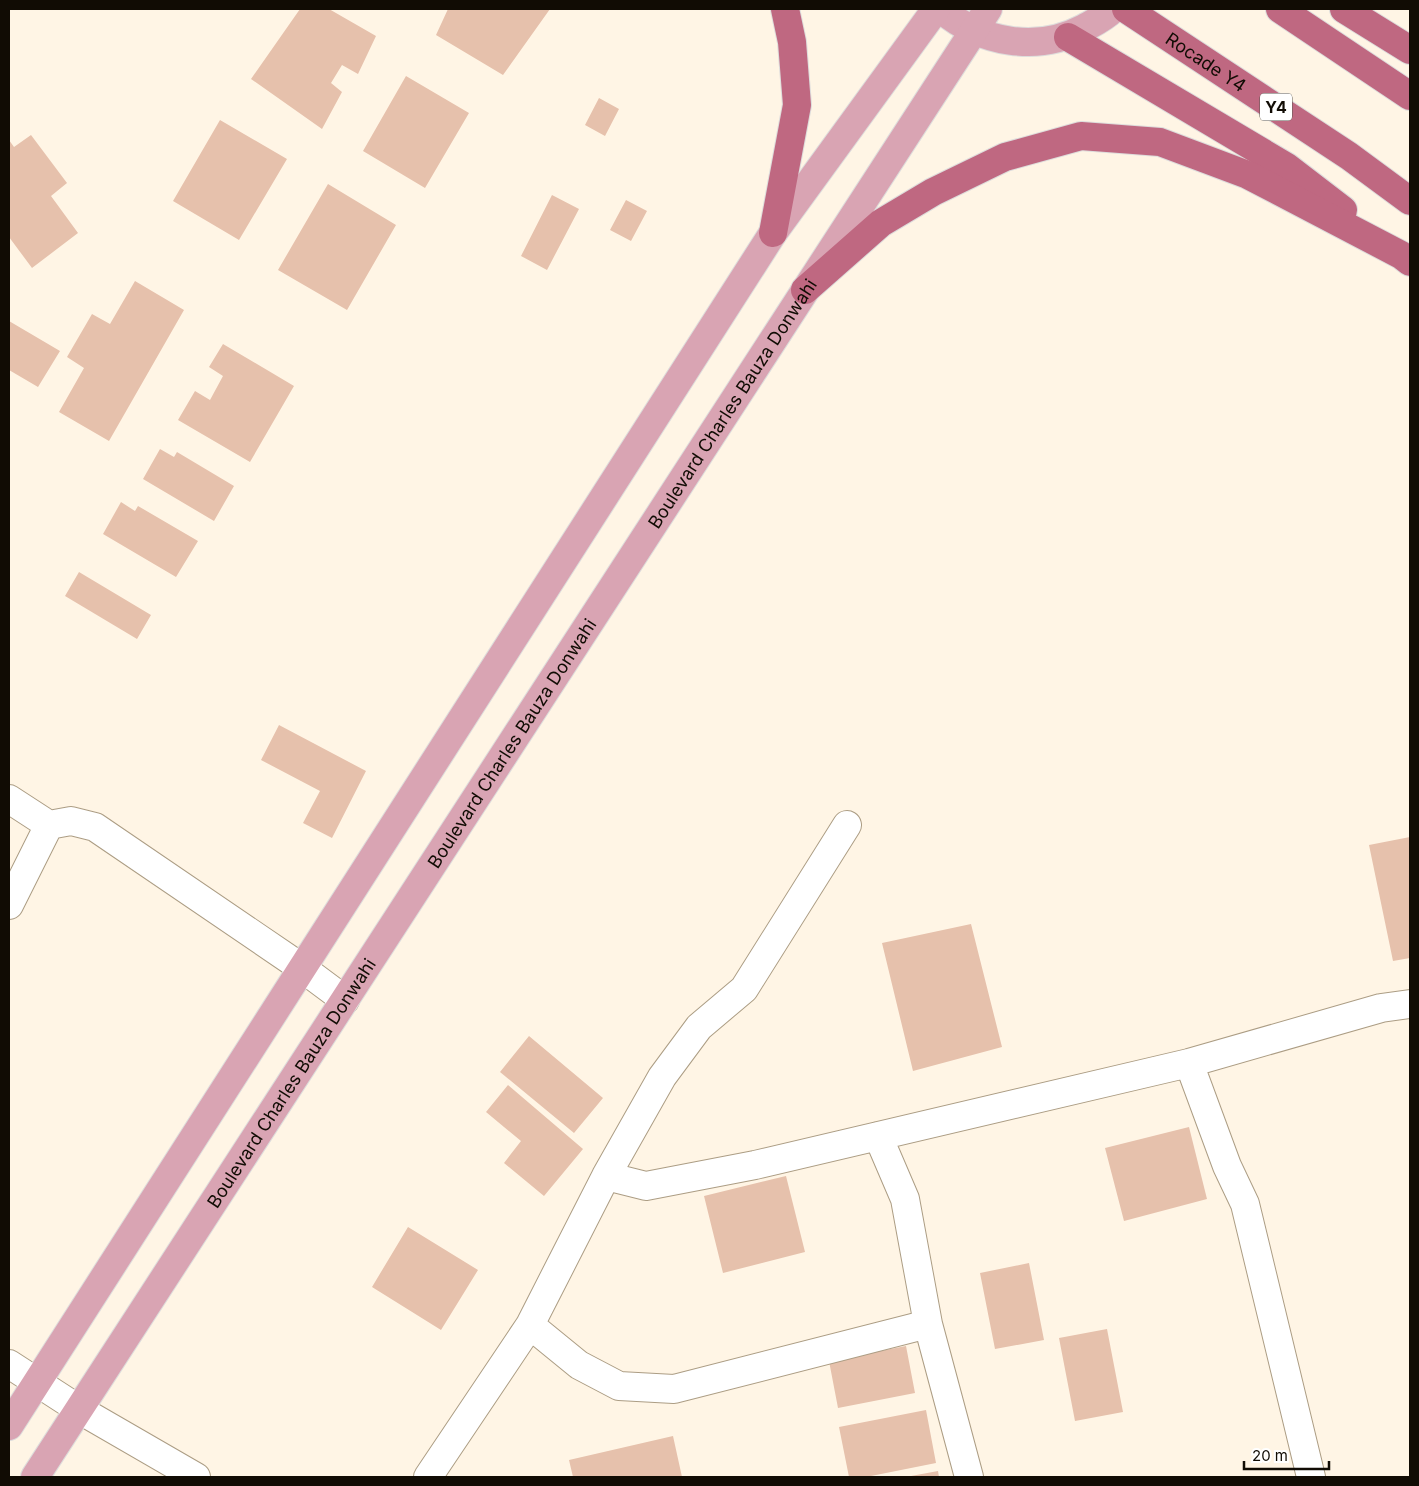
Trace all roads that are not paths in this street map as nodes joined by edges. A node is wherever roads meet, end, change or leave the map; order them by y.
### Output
1 (785, 9) edge
2 (936, 9) edge
3 (941, 9) edge
4 (1113, 9) edge
5 (1280, 9) edge
6 (1344, 9) edge
7 (1380, 9) edge
8 (1132, 12) edge
9 (981, 20) edge
10 (1068, 37) junction
11 (1410, 38) edge
12 (1410, 50) edge
13 (1410, 96) edge
14 (1410, 201) edge
15 (773, 233) junction
16 (1406, 259) edge
17 (805, 290) junction
18 (9, 799) edge
19 (49, 825) junction
20 (847, 825) dead end
21 (9, 905) edge
22 (302, 968) junction
23 (345, 1000) junction
24 (1410, 1004) edge
25 (1189, 1062) junction
26 (878, 1136) junction
27 (606, 1176) junction
28 (928, 1324) junction
29 (530, 1325) junction
30 (9, 1364) edge
31 (38, 1382) junction
32 (80, 1410) junction
33 (9, 1426) edge
34 (35, 1477) edge
35 (196, 1477) edge
36 (428, 1477) edge
37 (969, 1477) edge
38 (1311, 1477) edge

1 - 15 highway
2 - 15 main road
3 - 9 main road
4 - 10 main road
5 - 13 highway
6 - 12 highway
7 - 11 highway
8 - 14 highway, Rocade Y4 / Y4
9 - 10 main road
9 - 17 main road, Boulevard Charles Bauza Donwahi
10 - 16 highway
15 - 22 main road
16 - 17 highway
17 - 23 main road, Boulevard Charles Bauza Donwahi
18 - 19 street
19 - 21 street
19 - 22 street
20 - 27 street
22 - 23 street
22 - 31 main road
23 - 32 main road, Boulevard Charles Bauza Donwahi
24 - 25 street
25 - 26 street
25 - 38 street
26 - 27 street
26 - 28 street
27 - 29 street
28 - 29 street
28 - 37 street
29 - 36 street
30 - 31 street
31 - 32 street
31 - 33 main road
32 - 34 main road, Boulevard Charles Bauza Donwahi
32 - 35 street

